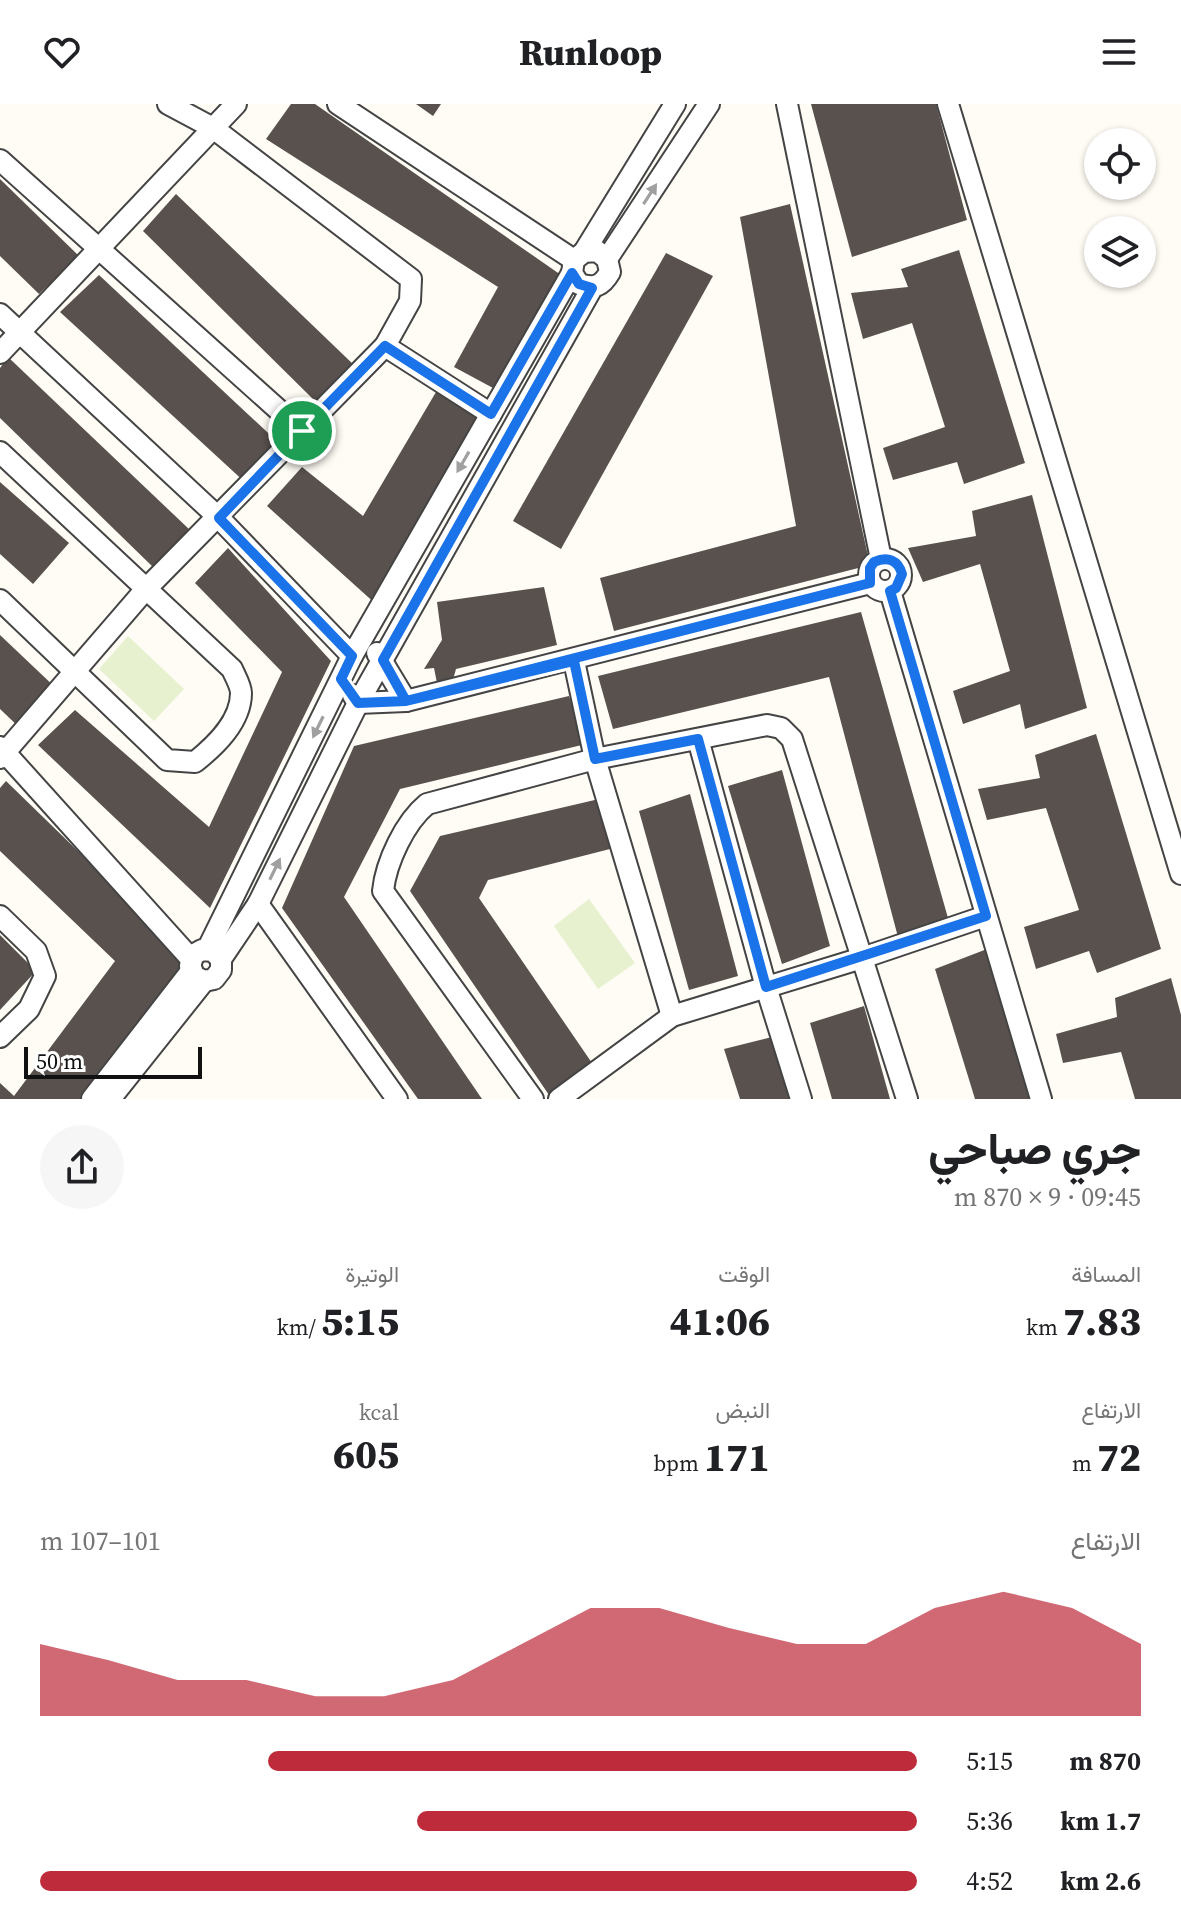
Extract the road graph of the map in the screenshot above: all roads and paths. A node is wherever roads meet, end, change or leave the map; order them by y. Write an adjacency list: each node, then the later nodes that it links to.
1 (168, 104): 8 (street)
2 (236, 104): 8 (street)
3 (338, 104): 12 (street)
4 (675, 104): 12 (street)
5 (709, 104): 11 (street, one-way to 5)
6 (787, 104): 22 (street)
7 (948, 104): 37 (street)
8 (213, 128): 10 (street); 16 (street)
9 (0, 160): 10 (street)
10 (98, 247): 15 (street); 19 (street)
11 (607, 259): 12 (street); 13 (street)
12 (576, 262): 13 (street); 18 (street)
13 (592, 288): 28 (street)
14 (0, 314): 15 (street)
15 (19, 333): 17 (street); 21 (street)
16 (385, 346): 18 (street); 19 (street)
17 (0, 353)
18 (491, 414): 26 (street, one-way to 26)
19 (302, 431): 21 (street)
20 (0, 452): 24 (street)
21 (219, 518): 24 (street); 27 (street)
22 (881, 559): 23 (street); 23 (street)
23 (880, 587): 29 (street); 40 (street)
24 (145, 590): 30 (street); 30 (street)
25 (0, 600): 30 (street)
26 (363, 635): 27 (street); 28 (street)
27 (352, 656): 31 (street)
28 (383, 660): 32 (street); 33 (street)
29 (574, 661): 32 (street); 36 (street)
30 (76, 674): 35 (street)
31 (341, 679): 33 (street); 42 (street, one-way to 42)
32 (406, 701): 33 (street)
33 (358, 703): 38 (street, one-way to 33)
34 (698, 739): 36 (street); 41 (street); 43 (street)
35 (2, 753): 42 (street)
36 (595, 759): 44 (street); 49 (street)
37 (1181, 874)
38 (258, 904): 42 (street); 48 (street)
39 (0, 916): 45 (street)
40 (986, 916): 41 (street); 53 (street)
41 (862, 958): 43 (street); 52 (street)
42 (203, 964): 46 (street); 47 (street)
43 (766, 987): 44 (street); 51 (street)
44 (672, 1016): 50 (street)
45 (0, 1037)
46 (92, 1099)
47 (110, 1099)
48 (397, 1099)
49 (533, 1099)
50 (559, 1099)
51 (801, 1099)
52 (907, 1099)
53 (1041, 1099)

